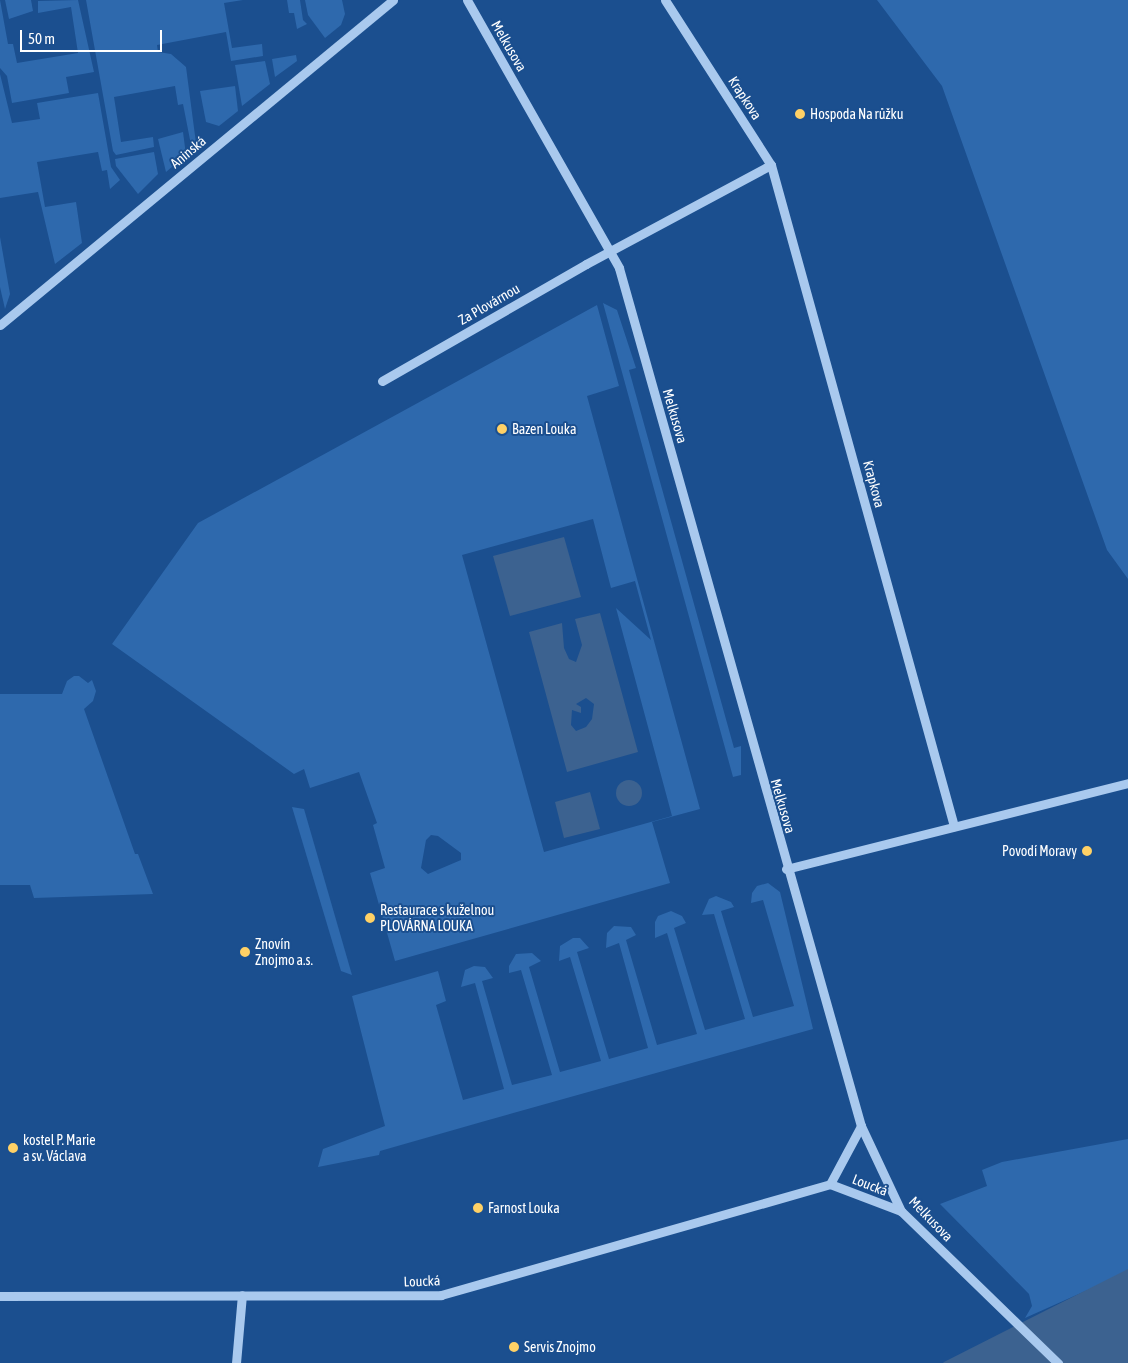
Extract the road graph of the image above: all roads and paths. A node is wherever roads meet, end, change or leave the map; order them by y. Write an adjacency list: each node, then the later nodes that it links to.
1 (394, 0): 6 (street, Aninská)
2 (467, 0): 5 (street, Melkusova)
3 (665, 0): 4 (street, Krapkova)
4 (771, 165): 5 (street, Za Plovárnou); 9 (street, Krapkova)
5 (610, 250): 7 (street, Za Plovárnou); 10 (street, Melkusova)
6 (0, 325)
7 (382, 381)
8 (1128, 783): 9 (street)
9 (954, 826): 10 (street)
10 (786, 869): 11 (street, Melkusova)
11 (860, 1126): 12 (street, Loucká); 13 (street, Melkusova)
12 (830, 1184): 13 (street, Loucká); 14 (street, Loucká)
13 (901, 1211): 17 (street, Melkusova)
14 (242, 1295): 15 (street, Loucká); 16 (street)
15 (0, 1296)
16 (237, 1359)
17 (1058, 1363)

